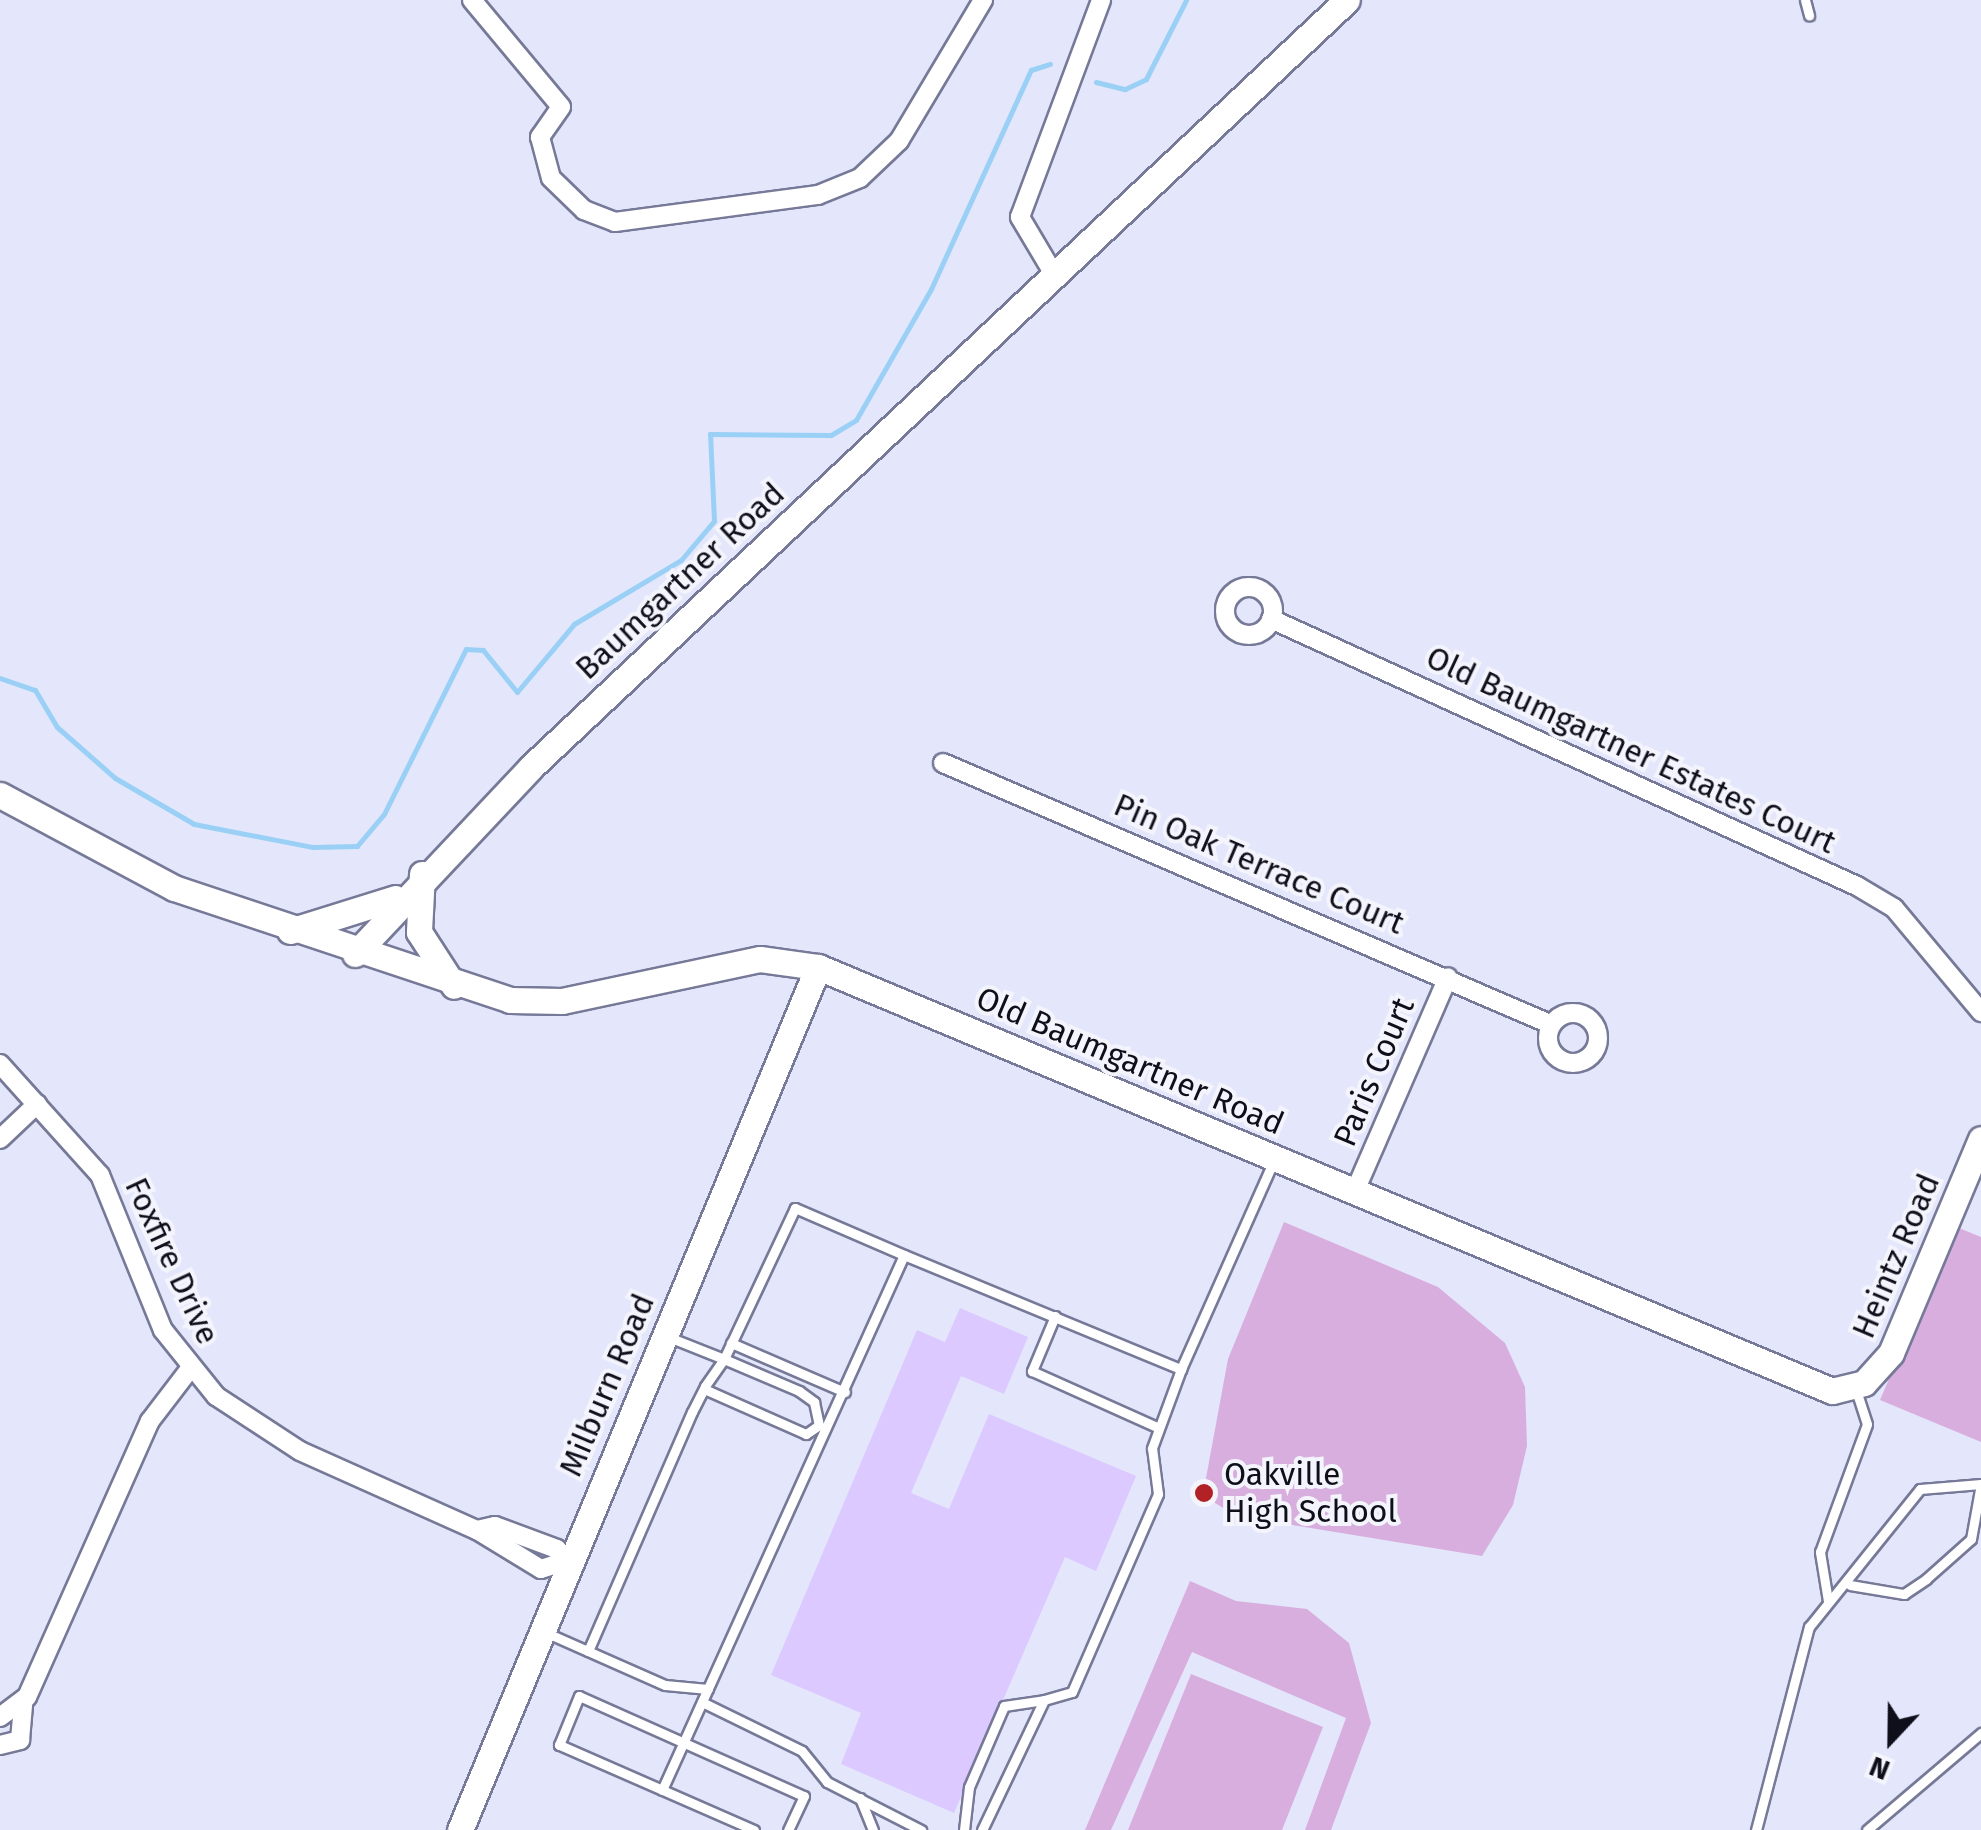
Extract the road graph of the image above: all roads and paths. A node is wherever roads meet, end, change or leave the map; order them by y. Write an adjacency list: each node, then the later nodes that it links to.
1 (472, 0): 2 (street)
2 (983, 0)
3 (1102, 0): 7 (street)
4 (1347, 0): 7 (street, Baumgartner Road)
5 (1805, 0): 6 (lane)
6 (1808, 15)
7 (1052, 271): 11 (street, Baumgartner Road)
8 (1271, 619): 18 (street, Old Baumgartner Estates Court)
9 (943, 763): 16 (street, Pin Oak Terrace Court)
10 (0, 795): 13 (street)
11 (422, 874): 12 (street, Baumgartner Road); 17 (street)
12 (400, 896): 13 (street); 14 (street, Baumgartner Road)
13 (290, 931): 14 (street)
14 (355, 954): 17 (street, Old Baumgartner Road)
15 (818, 967): 17 (street, Old Baumgartner Road); 24 (street, Old Baumgartner Road); 28 (street, Milburn Road)
16 (1448, 977): 19 (street, Pin Oak Terrace Court); 25 (street, Paris Court)
17 (454, 986)
18 (1981, 1012)
19 (1550, 1024)
20 (0, 1064): 21 (street, Foxfire Drive)
21 (36, 1104): 22 (street); 32 (street, Foxfire Drive)
22 (0, 1139)
23 (1981, 1139): 33 (street, Heintz Road)
24 (1275, 1158): 25 (street, Old Baumgartner Road); 31 (lane)
25 (1355, 1192): 33 (street, Old Baumgartner Road)
26 (904, 1255): 27 (lane); 29 (lane); 35 (lane)
27 (1055, 1316): 31 (lane); 36 (lane)
28 (663, 1334): 30 (lane); 38 (street, Milburn Road)
29 (732, 1343): 30 (lane); 35 (lane)
30 (724, 1359): 34 (lane); 34 (lane)
31 (1181, 1368): 36 (lane)
32 (190, 1370): 38 (street, Foxfire Drive); 46 (street)
33 (1855, 1387): 40 (lane)
34 (704, 1389): 42 (lane)
35 (845, 1392): 43 (lane)
36 (1160, 1428): 44 (lane)
37 (1981, 1484): 39 (lane); 39 (lane)
38 (563, 1564): 41 (street, Milburn Road)
39 (1850, 1585): 40 (lane)
40 (1828, 1601): 60 (lane)
41 (540, 1630): 42 (lane); 53 (street, Milburn Road)
42 (588, 1651): 43 (lane)
43 (708, 1690): 45 (lane)
44 (1044, 1700): 58 (lane); 59 (lane)
45 (702, 1702): 49 (lane); 52 (lane)
46 (23, 1703): 47 (street); 50 (street)
47 (0, 1717)
48 (1981, 1732): 61 (lane)
49 (682, 1742): 51 (lane); 51 (lane); 55 (lane)
50 (0, 1745)
51 (662, 1790): 54 (lane)
52 (860, 1798): 56 (lane); 57 (lane)
53 (460, 1830)
54 (754, 1830)
55 (788, 1830)
56 (872, 1830)
57 (921, 1830)
58 (964, 1830)
59 (982, 1830)
60 (1756, 1830)
61 (1868, 1830)

